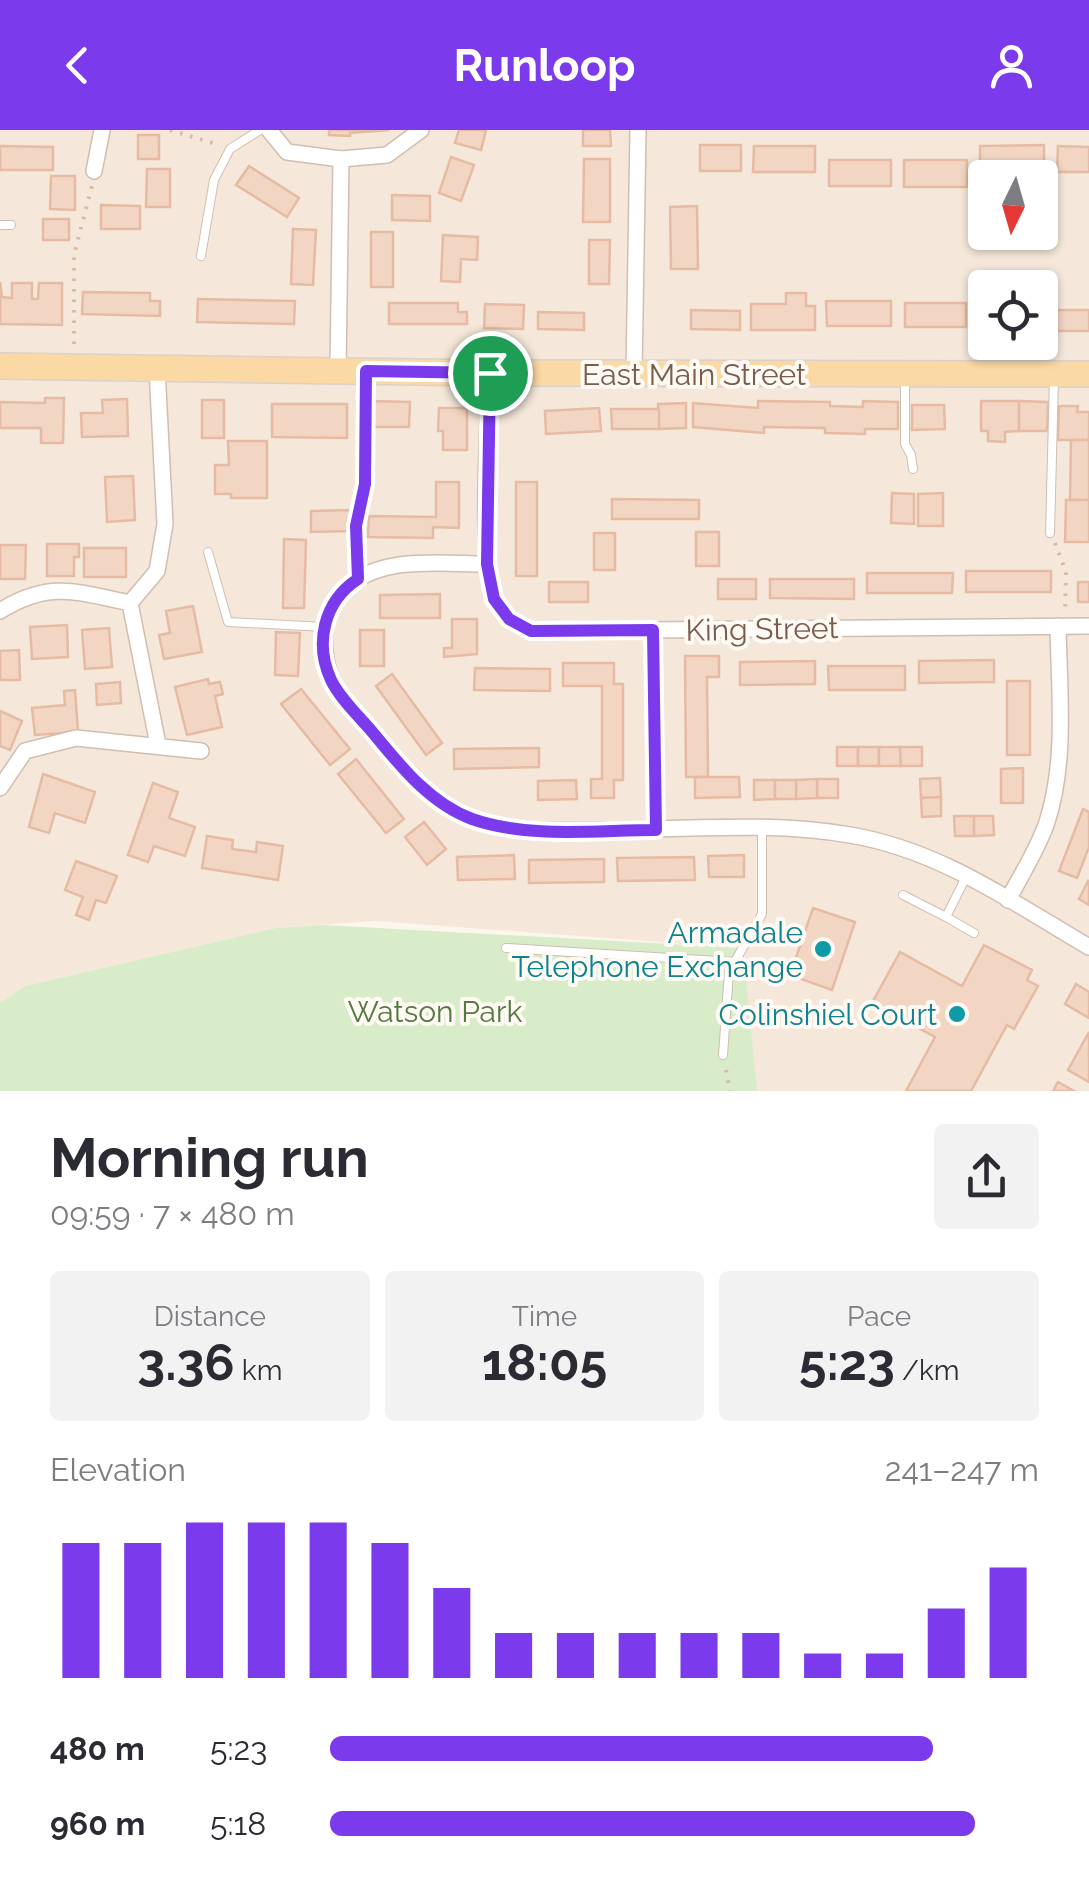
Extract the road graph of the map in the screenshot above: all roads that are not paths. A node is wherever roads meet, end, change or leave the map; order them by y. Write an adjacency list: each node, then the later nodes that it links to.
1 (83, 130): 6 (street)
2 (260, 130): 11 (lane)
3 (269, 130): 7 (street)
4 (421, 130): 7 (street)
5 (638, 130): 16 (street)
6 (102, 132): 8 (street)
7 (341, 159): 14 (street)
8 (94, 171)
9 (0, 225): 10 (lane)
10 (12, 225)
11 (202, 256)
12 (0, 366): 13 (main road, East Main Street)
13 (157, 369): 14 (main road, East Main Street); 24 (street)
14 (338, 370): 15 (main road, East Main Street)
15 (490, 373): 16 (main road, East Main Street); 23 (street, King Street)
16 (634, 373): 17 (main road, East Main Street)
17 (905, 374): 18 (main road, East Main Street); 20 (lane)
18 (1054, 374): 19 (main road, East Main Street); 21 (lane)
19 (1089, 374)
20 (913, 469)
21 (1050, 533)
22 (208, 552): 27 (lane)
23 (487, 564): 27 (street); 29 (street, King Street)
24 (130, 603): 25 (street); 30 (street)
25 (0, 611)
26 (1089, 626): 28 (street, King Street)
27 (325, 627): 34 (street)
28 (1062, 627): 29 (street, King Street); 37 (street)
29 (653, 630): 34 (street)
30 (158, 745): 31 (street); 32 (street)
31 (201, 750)
32 (0, 788)
33 (762, 829): 34 (street); 35 (street); 42 (lane)
34 (656, 830)
35 (967, 874): 37 (street); 38 (lane)
36 (903, 895): 38 (lane)
37 (1008, 900): 40 (street)
38 (946, 917): 39 (lane)
39 (974, 933)
40 (1089, 947)
41 (506, 948): 42 (lane)
42 (736, 962): 43 (lane)
43 (723, 1055)

